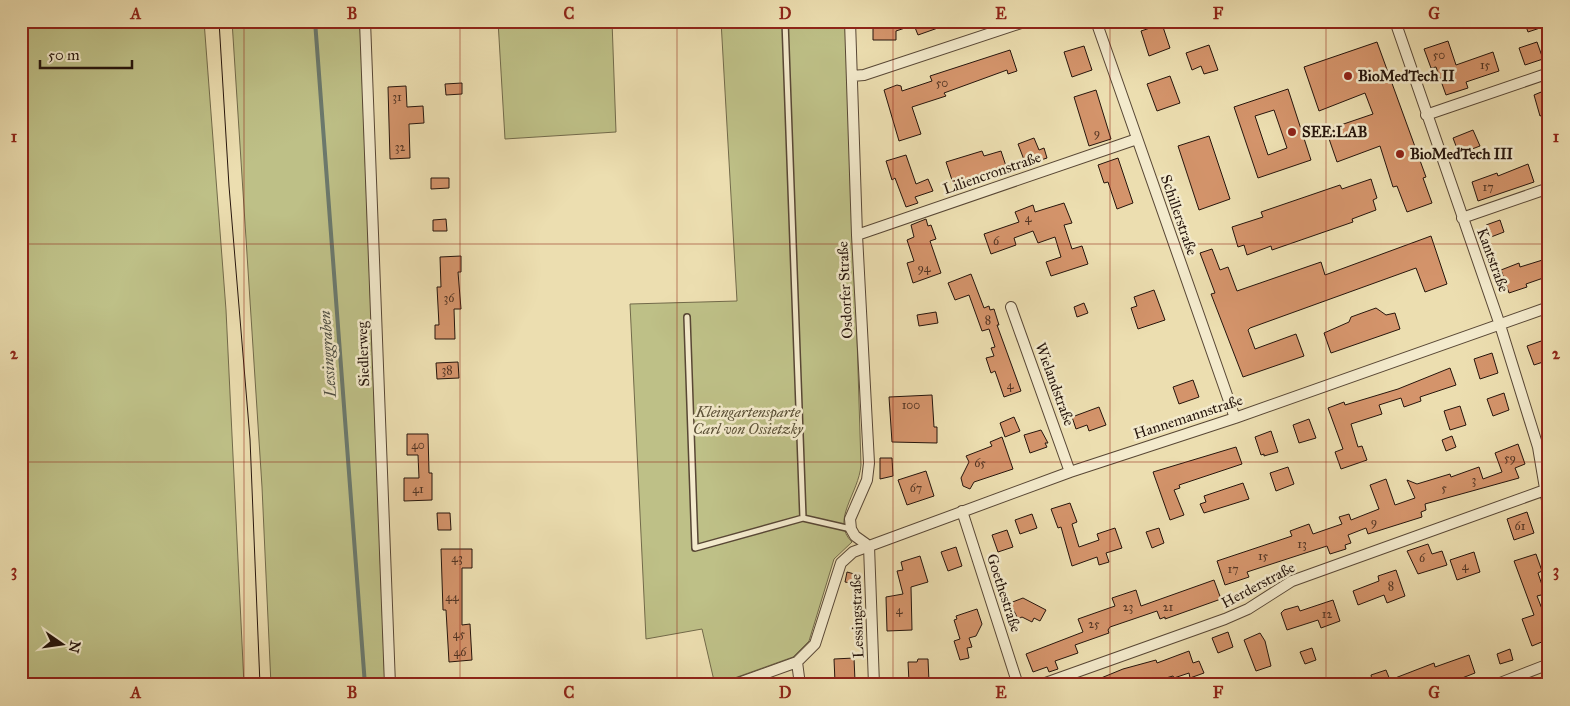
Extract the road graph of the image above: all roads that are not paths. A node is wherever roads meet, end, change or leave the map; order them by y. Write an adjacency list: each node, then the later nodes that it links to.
1 (365, 21): 30 (street, Siedlerweg)
2 (785, 21): 25 (lane)
3 (850, 21): 8 (street, Osdorfer Straße)
4 (1027, 21): 8 (street)
5 (1096, 21): 10 (street, Schillerstraße)
6 (1395, 21): 9 (street, Kantstraße)
7 (1549, 72): 9 (street)
8 (852, 76): 13 (street, Osdorfer Straße)
9 (1426, 115): 12 (street, Kantstraße)
10 (1137, 139): 13 (street, Liliencronstraße); 18 (street, Schillerstraße)
11 (1549, 188): 12 (street)
12 (1462, 218): 17 (street, Kantstraße)
13 (857, 236): 26 (street, Osdorfer Straße)
14 (1011, 307): 21 (street, Wielandstraße)
15 (1549, 308): 17 (street, Hannemannstraße)
16 (687, 317): 25 (lane)
17 (1500, 325): 18 (street, Hannemannstraße); 20 (street, Kantstraße)
18 (1235, 418): 21 (street, Hannemannstraße)
19 (1549, 443): 20 (street)
20 (1538, 447): 22 (street, Kantstraße)
21 (1070, 472): 23 (street, Hannemannstraße)
22 (1546, 490): 24 (street, Kantstraße); 35 (street, Herderstraße)
23 (962, 511): 27 (street, Hannemannstraße); 34 (street, Goethestraße)
24 (1549, 512)
25 (803, 518): 26 (lane)
26 (851, 529): 27 (street)
27 (869, 546): 28 (street, Hannemannstraße); 33 (street, Lessingstraße)
28 (797, 662): 31 (street); 32 (street)
29 (1549, 664): 36 (street)
30 (390, 685)
31 (733, 685)
32 (800, 685)
33 (874, 685)
34 (1018, 685)
35 (1040, 685)
36 (1495, 685)

